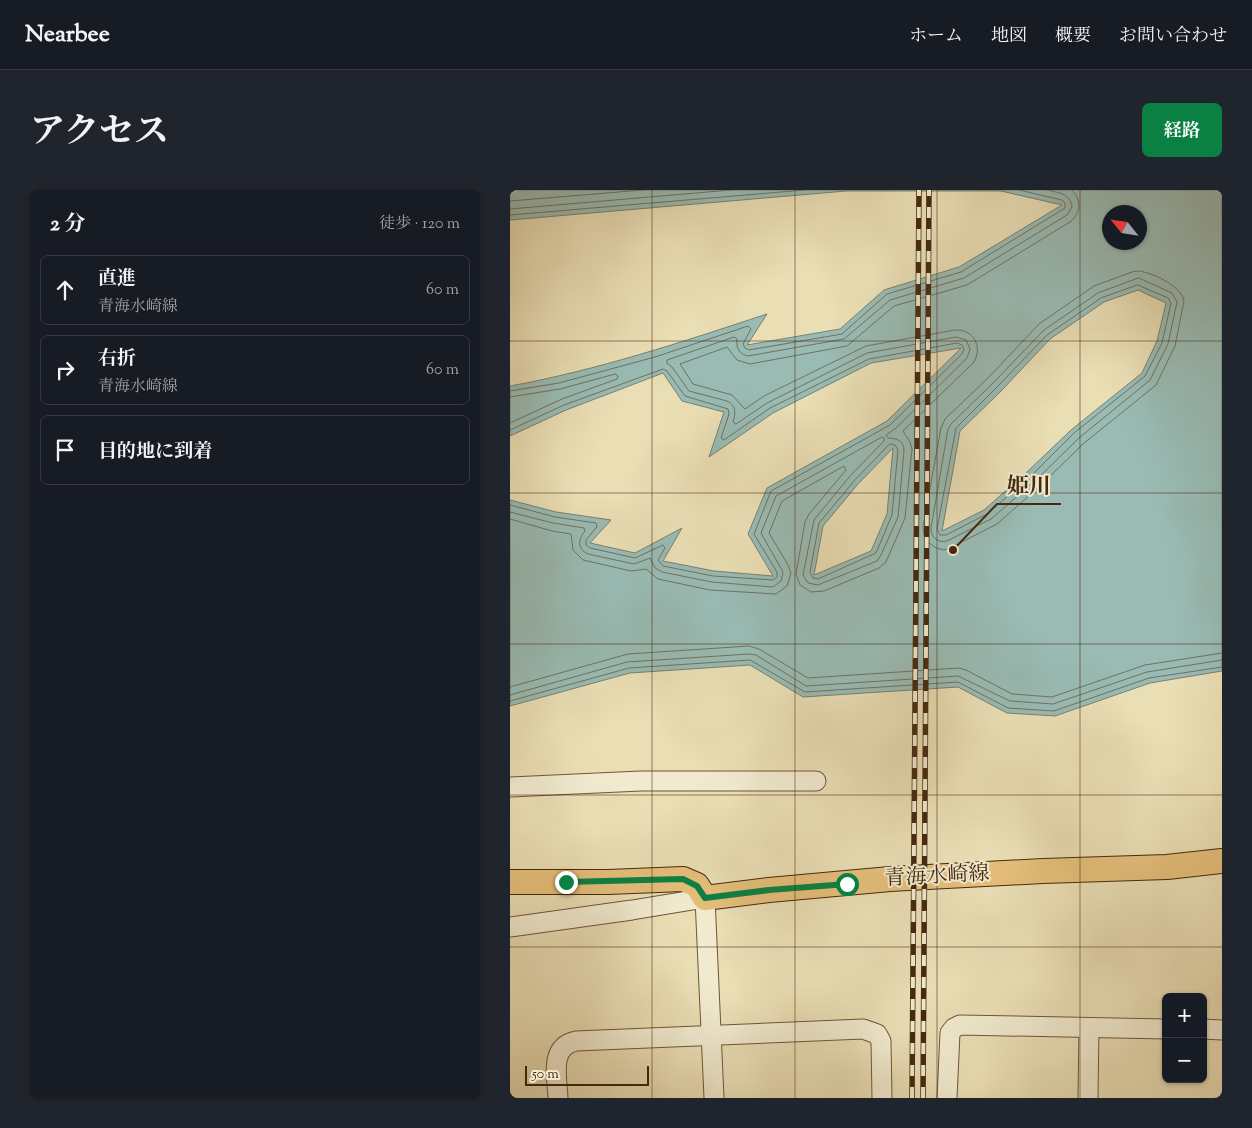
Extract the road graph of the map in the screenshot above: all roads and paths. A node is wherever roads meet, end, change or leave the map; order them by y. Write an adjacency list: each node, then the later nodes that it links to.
1 (816, 781): 2 (street)
2 (510, 787)
3 (1222, 861): 5 (main road, 青海水崎線)
4 (510, 882): 5 (main road)
5 (705, 898): 6 (street); 11 (street)
6 (510, 927)
7 (1089, 1028): 8 (street); 15 (street); 16 (street)
8 (1162, 1029)
9 (1207, 1029): 10 (street)
10 (1222, 1030)
11 (710, 1035): 12 (street); 13 (street); 14 (street)
12 (558, 1098)
13 (714, 1098)
14 (882, 1098)
15 (947, 1098)
16 (1088, 1098)

